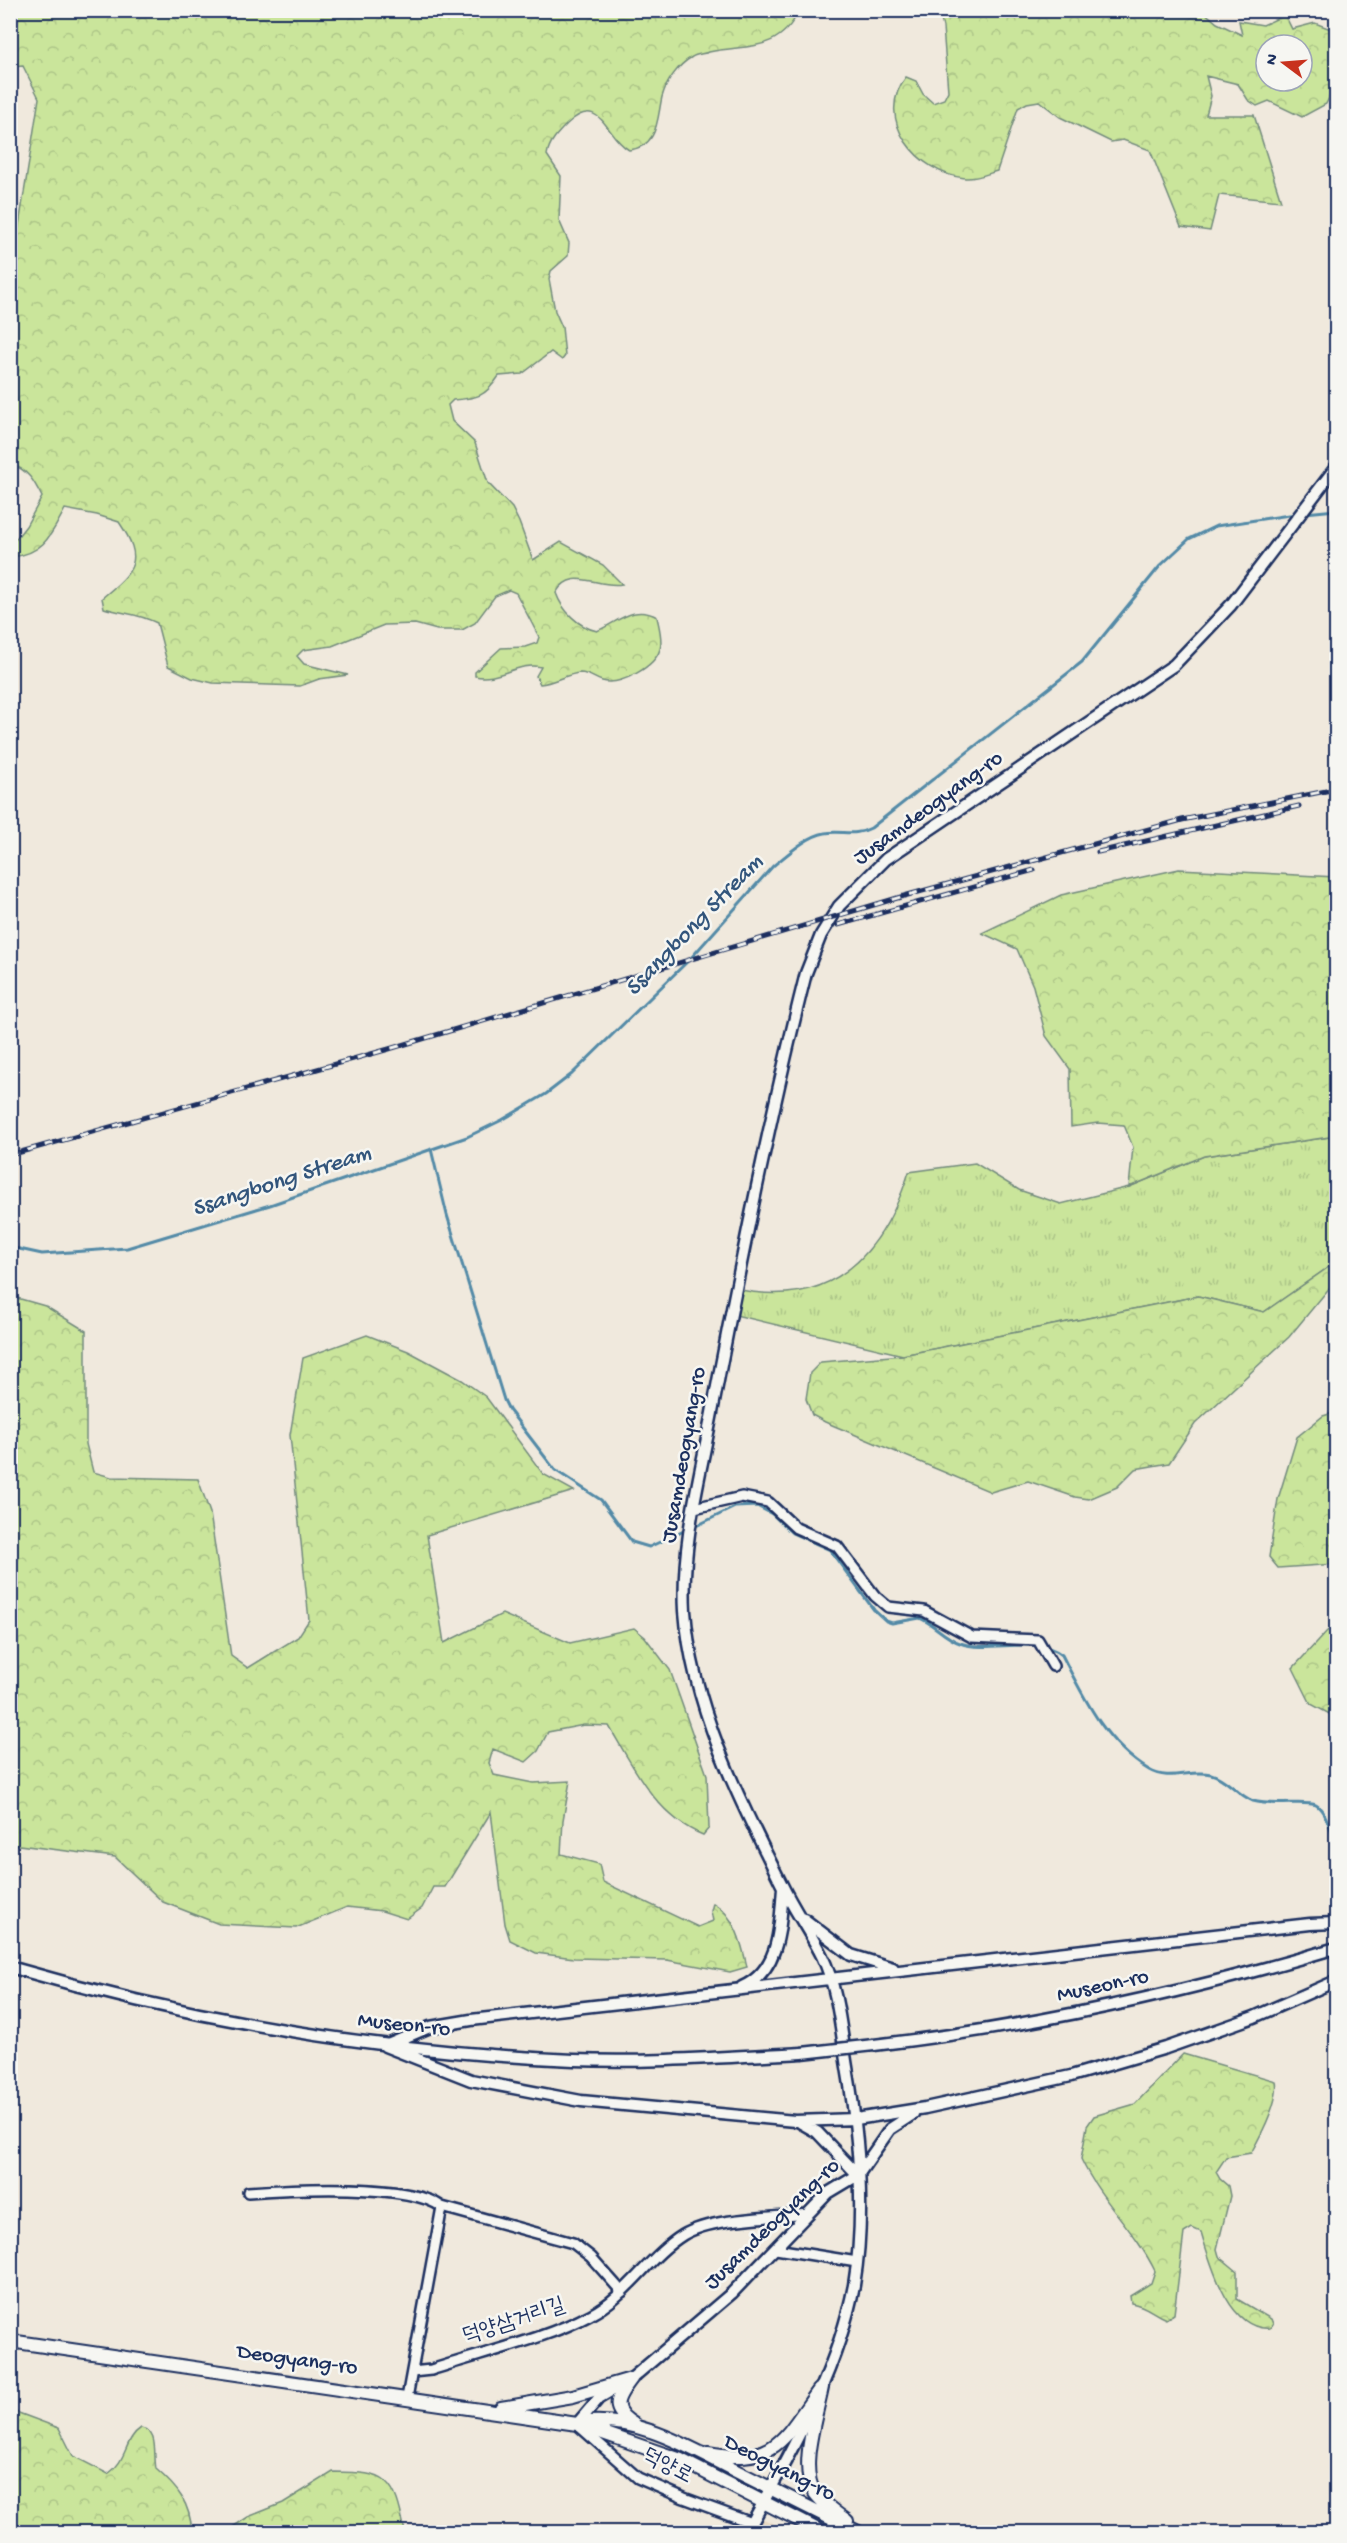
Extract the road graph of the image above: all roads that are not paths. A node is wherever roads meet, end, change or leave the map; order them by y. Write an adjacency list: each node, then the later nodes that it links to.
1 (1336, 467): 2 (street, Jusamdeogyang-ro)
2 (694, 1511): 3 (street); 4 (street, Jusamdeogyang-ro)
3 (1053, 1666)
4 (783, 1888): 5 (street, Jusamdeogyang-ro); 12 (street)
5 (799, 1915): 9 (street); 10 (street, Jusamdeogyang-ro)
6 (1336, 1923): 9 (street)
7 (1336, 1948): 13 (street, Museon-ro, bridge)
8 (10, 1967): 13 (street, Museon-ro)
9 (904, 1971): 10 (street)
10 (830, 1978): 12 (street); 15 (street, Jusamdeogyang-ro)
11 (1336, 1981): 14 (street)
12 (736, 1990): 13 (street)
13 (385, 2046): 16 (street)
14 (926, 2108): 15 (street); 17 (street)
15 (856, 2119): 16 (street); 17 (street, Jusamdeogyang-ro)
16 (795, 2121): 17 (street)
17 (858, 2175): 20 (street, Jusamdeogyang-ro); 22 (street)
18 (248, 2192): 19 (street)
19 (442, 2207): 23 (street); 25 (street)
20 (808, 2214): 21 (street, Jusamdeogyang-ro); 23 (street, 덕양삼거리길)
21 (776, 2249): 22 (street); 26 (street, Jusamdeogyang-ro)
22 (857, 2262): 27 (street)
23 (622, 2292): 25 (street, 덕양삼거리길)
24 (10, 2341): 28 (main road, Deogyang-ro)
25 (412, 2372): 28 (street)
26 (631, 2379): 29 (main road); 30 (street, Jusamdeogyang-ro); 31 (main road)
27 (822, 2386): 32 (main road); 33 (street); 37 (main road)
28 (407, 2398): 29 (main road, Deogyang-ro)
29 (486, 2410): 30 (main road, Deogyang-ro)
30 (577, 2424): 31 (main road, Deogyang-ro); 34 (main road, Deogyang-ro); 35 (street, 덕양로)
31 (639, 2427): 32 (main road, Deogyang-ro)
32 (695, 2451): 33 (main road, Deogyang-ro)
33 (771, 2489): 34 (street); 37 (main road, Deogyang-ro)
34 (764, 2502): 35 (street); 36 (main road, Deogyang-ro)
35 (752, 2523)
36 (822, 2532)
37 (860, 2532)

